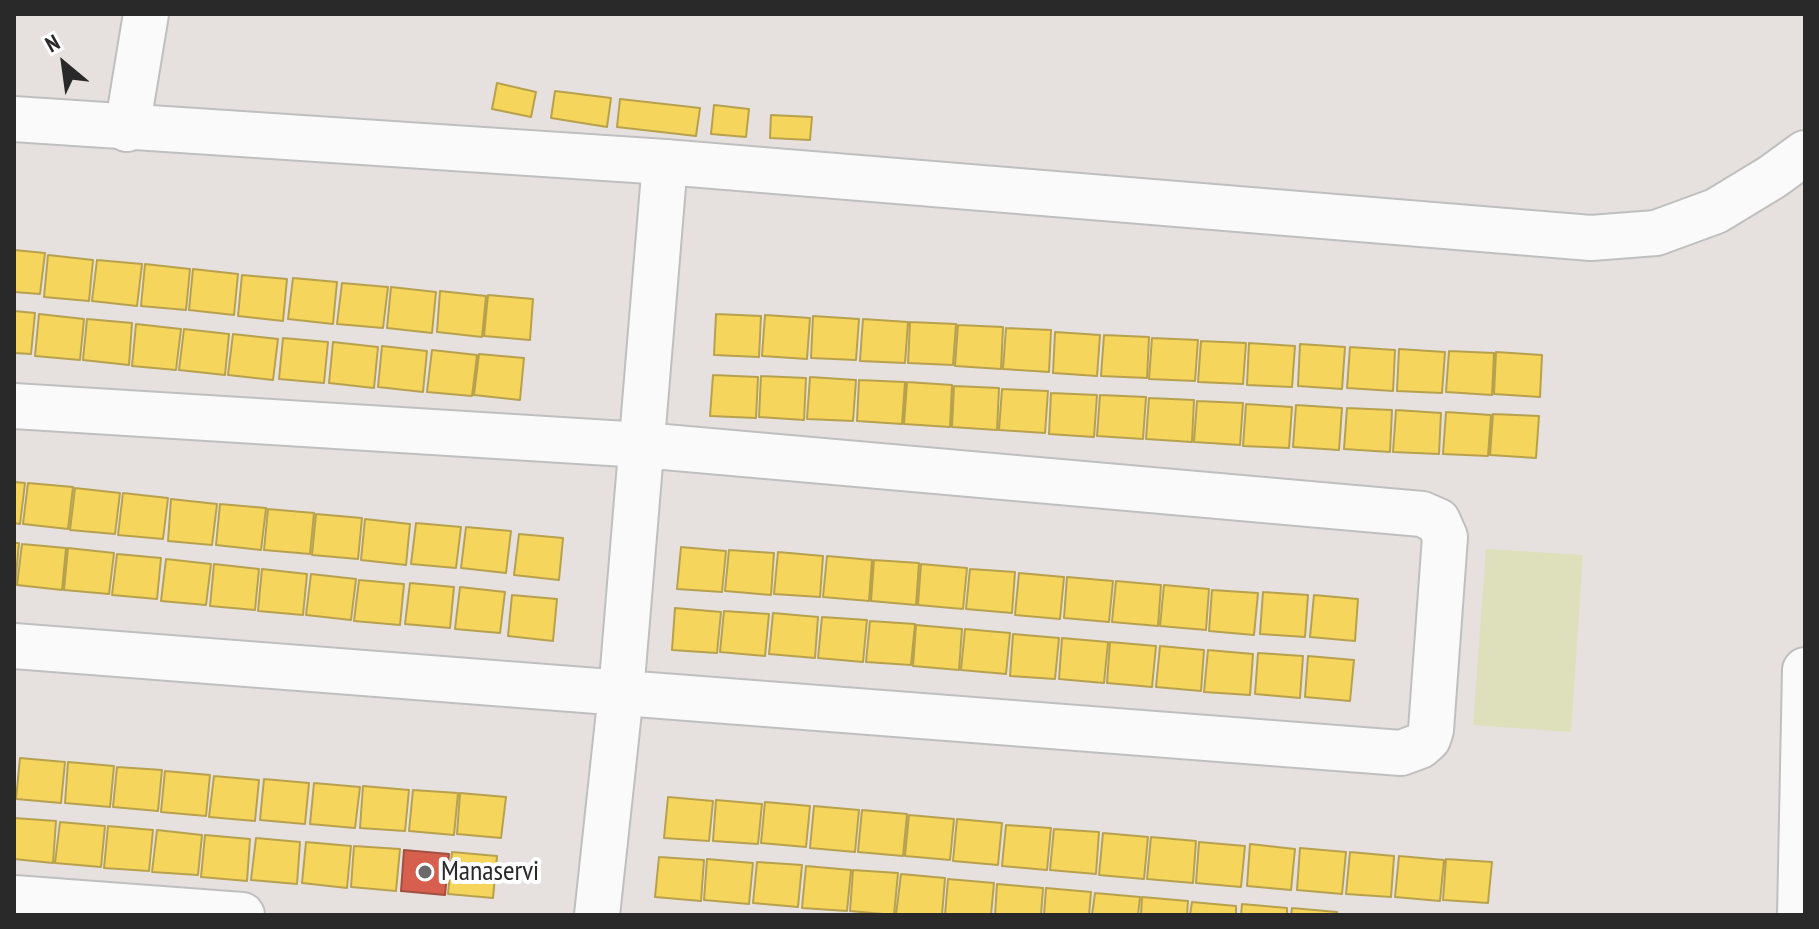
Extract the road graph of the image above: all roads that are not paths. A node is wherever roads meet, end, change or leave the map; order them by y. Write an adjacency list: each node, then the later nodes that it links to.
1 (146, 14): 3 (street)
2 (14, 119): 3 (street)
3 (127, 129): 5 (street)
4 (1805, 153): 5 (street)
5 (665, 162): 7 (street)
6 (14, 406): 7 (street)
7 (642, 445): 10 (street); 10 (street)
8 (14, 646): 10 (street)
9 (1805, 670): 14 (street)
10 (621, 693): 13 (street)
11 (14, 898): 12 (street)
12 (242, 915)
13 (597, 915)
14 (1800, 915)

